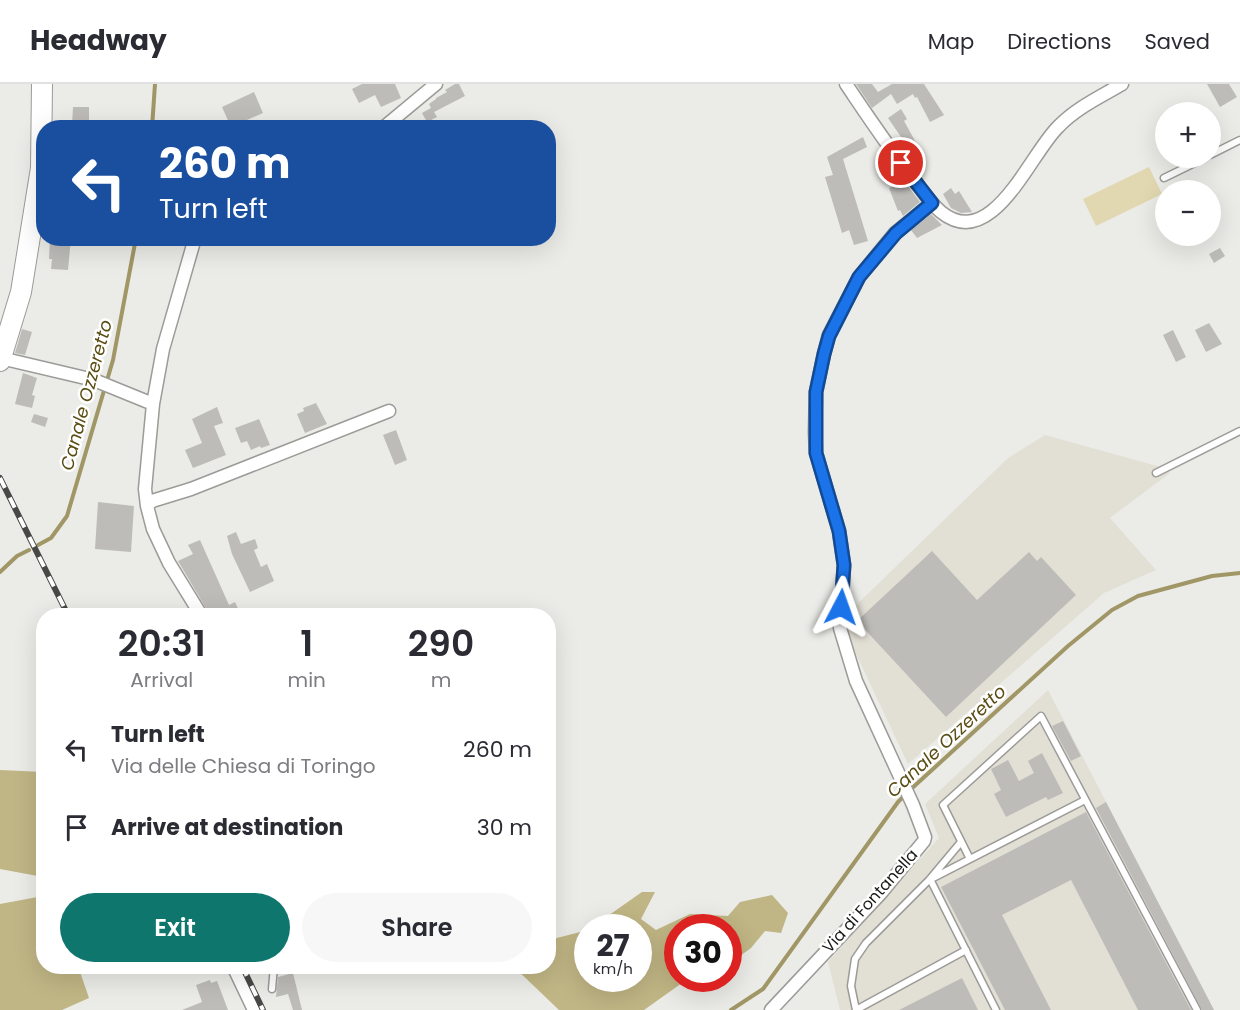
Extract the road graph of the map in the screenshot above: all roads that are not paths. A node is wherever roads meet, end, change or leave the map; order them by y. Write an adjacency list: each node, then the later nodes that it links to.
1 (42, 84): 5 (main road)
2 (436, 84): 6 (street)
3 (846, 84): 12 (street)
4 (1122, 84): 12 (street)
5 (42, 120)
6 (393, 120)
7 (1240, 140): 8 (lane)
8 (1221, 150)
9 (1184, 168): 10 (lane)
10 (1164, 178)
11 (36, 199): 14 (main road)
12 (932, 203): 30 (street, Via di Fontanella)
13 (193, 246): 15 (street)
14 (1, 359): 15 (street)
15 (153, 404): 19 (street)
16 (389, 411): 19 (street)
17 (1240, 431): 18 (lane)
18 (1156, 473)
19 (147, 506): 20 (street)
20 (197, 608)
21 (1084, 800): 22 (lane); 23 (lane); 33 (lane)
22 (961, 842): 23 (lane); 24 (lane)
23 (970, 859): 24 (lane)
24 (930, 879): 25 (lane); 31 (lane)
25 (966, 950): 31 (lane); 32 (lane)
26 (237, 974): 29 (street)
27 (273, 974): 28 (lane)
28 (272, 989)
29 (254, 1010)
30 (771, 1010)
31 (856, 1010)
32 (996, 1010)
33 (1197, 1010)

